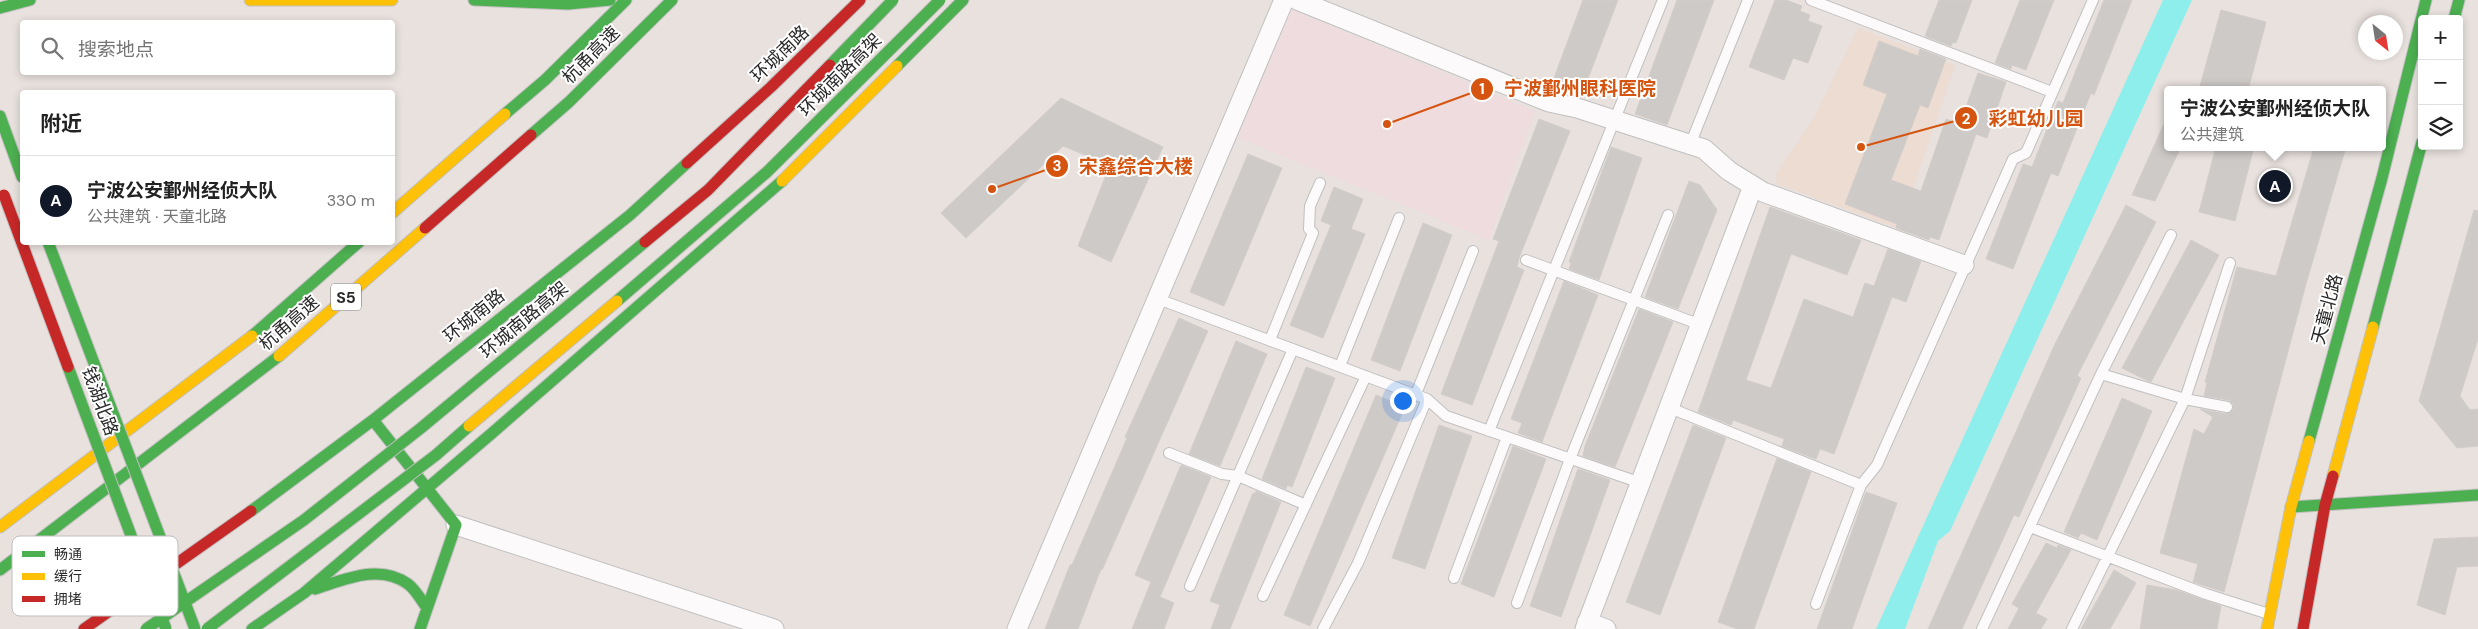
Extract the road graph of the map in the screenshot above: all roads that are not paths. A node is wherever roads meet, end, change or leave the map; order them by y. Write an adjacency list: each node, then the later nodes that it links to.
1 (30, 0): 21 (main road)
2 (250, 0): 20 (main road)
3 (392, 0): 20 (main road)
4 (474, 0): 5 (main road)
5 (610, 0)
6 (626, 0): 32 (main road, 杭甬高速)
7 (672, 0): 74 (main road, 杭甬高速 / S5)
8 (860, 0): 58 (main road, 环城南路)
9 (893, 0): 88 (main road, 环城南路高架, bridge)
10 (940, 0): 99 (main road, 环城南路高架, bridge)
11 (962, 0): 66 (main road)
12 (1284, 0): 45 (street)
13 (1297, 0): 25 (street)
14 (1663, 0): 25 (lane)
15 (1748, 0): 26 (lane)
16 (1811, 0): 23 (lane)
17 (2093, 0): 23 (lane)
18 (2426, 0): 70 (main road, 天童北路)
19 (2460, 0): 22 (main road)
20 (347, 1)
21 (0, 8)
22 (2455, 15)
23 (2052, 92): 43 (lane)
24 (0, 116): 28 (main road)
25 (1614, 120): 26 (street); 44 (lane)
26 (1690, 145): 30 (street)
27 (2420, 150): 69 (main road)
28 (20, 171)
29 (1320, 183): 48 (lane)
30 (1753, 186): 43 (street); 47 (street)
31 (2, 190): 36 (main road, 钱湖北路, bridge)
32 (395, 211)
33 (1668, 215): 46 (lane)
34 (1399, 218): 50 (lane)
35 (2171, 235): 51 (lane)
36 (20, 238)
37 (23, 245): 75 (main road, 钱湖北路, bridge)
38 (49, 245): 76 (main road, 钱湖北路, bridge)
39 (356, 245): 72 (main road, 杭甬高速 / S5)
40 (1473, 251): 53 (lane)
41 (1526, 260): 44 (lane)
42 (2230, 263): 55 (lane)
43 (1964, 265): 65 (lane)
44 (1554, 270): 46 (lane); 59 (lane)
45 (1158, 299): 48 (lane); 103 (street)
46 (1633, 299): 47 (lane); 62 (lane)
47 (1701, 325): 56 (street)
48 (1270, 340): 49 (lane)
49 (1293, 349): 50 (lane); 63 (lane)
50 (1340, 366): 52 (lane)
51 (2101, 374): 55 (lane); 73 (lane)
52 (1366, 376): 53 (lane); 68 (lane)
53 (1416, 394): 54 (lane)
54 (1427, 398): 59 (lane); 104 (lane)
55 (2185, 399): 57 (lane); 77 (lane)
56 (1670, 408): 64 (street); 65 (lane)
57 (2227, 408)
58 (373, 420): 66 (main road); 79 (main road, 环城南路)
59 (1489, 431): 60 (lane)
60 (1507, 437): 62 (lane); 81 (lane)
61 (1169, 453): 63 (lane)
62 (1570, 459): 64 (lane); 86 (lane)
63 (1238, 476): 68 (lane); 82 (lane)
64 (1641, 483): 94 (street)
65 (1861, 485): 87 (lane)
66 (426, 489): 71 (main road); 84 (main road)
67 (2478, 495): 69 (main road)
68 (1306, 505): 85 (lane)
69 (2325, 505): 70 (main road); 109 (main road)
70 (2292, 507): 90 (main road, 天童北路)
71 (456, 525): 89 (main road); 102 (street)
72 (0, 527)
73 (2030, 527): 77 (lane); 106 (lane)
74 (44, 536)
75 (131, 536)
76 (159, 536)
77 (2108, 557): 90 (lane); 107 (lane)
78 (12, 561): 80 (main road, 杭甬高速 / S5)
79 (178, 563)
80 (0, 570)
81 (1454, 578)
82 (1190, 586)
83 (178, 587): 98 (main road, 钱湖北路, bridge)
84 (304, 593): 89 (main road); 100 (main road)
85 (1263, 596)
86 (1517, 603)
87 (1816, 604)
88 (178, 607)
89 (427, 608): 101 (main road)
90 (2270, 614): 108 (main road, 天童北路)
91 (102, 616): 95 (main road, 环城南路)
92 (161, 616): 97 (main road, 钱湖北路, bridge)
93 (165, 616): 96 (main road, 环城南路高架, bridge)
94 (1586, 626): 105 (street)
95 (84, 629)
96 (146, 629)
97 (166, 629)
98 (194, 629)
99 (207, 629)
100 (252, 629)
101 (420, 629)
102 (774, 629)
103 (1017, 629)
104 (1323, 629)
105 (1606, 629)
106 (1982, 629)
107 (2072, 629)
108 (2267, 629)
109 (2303, 629)

